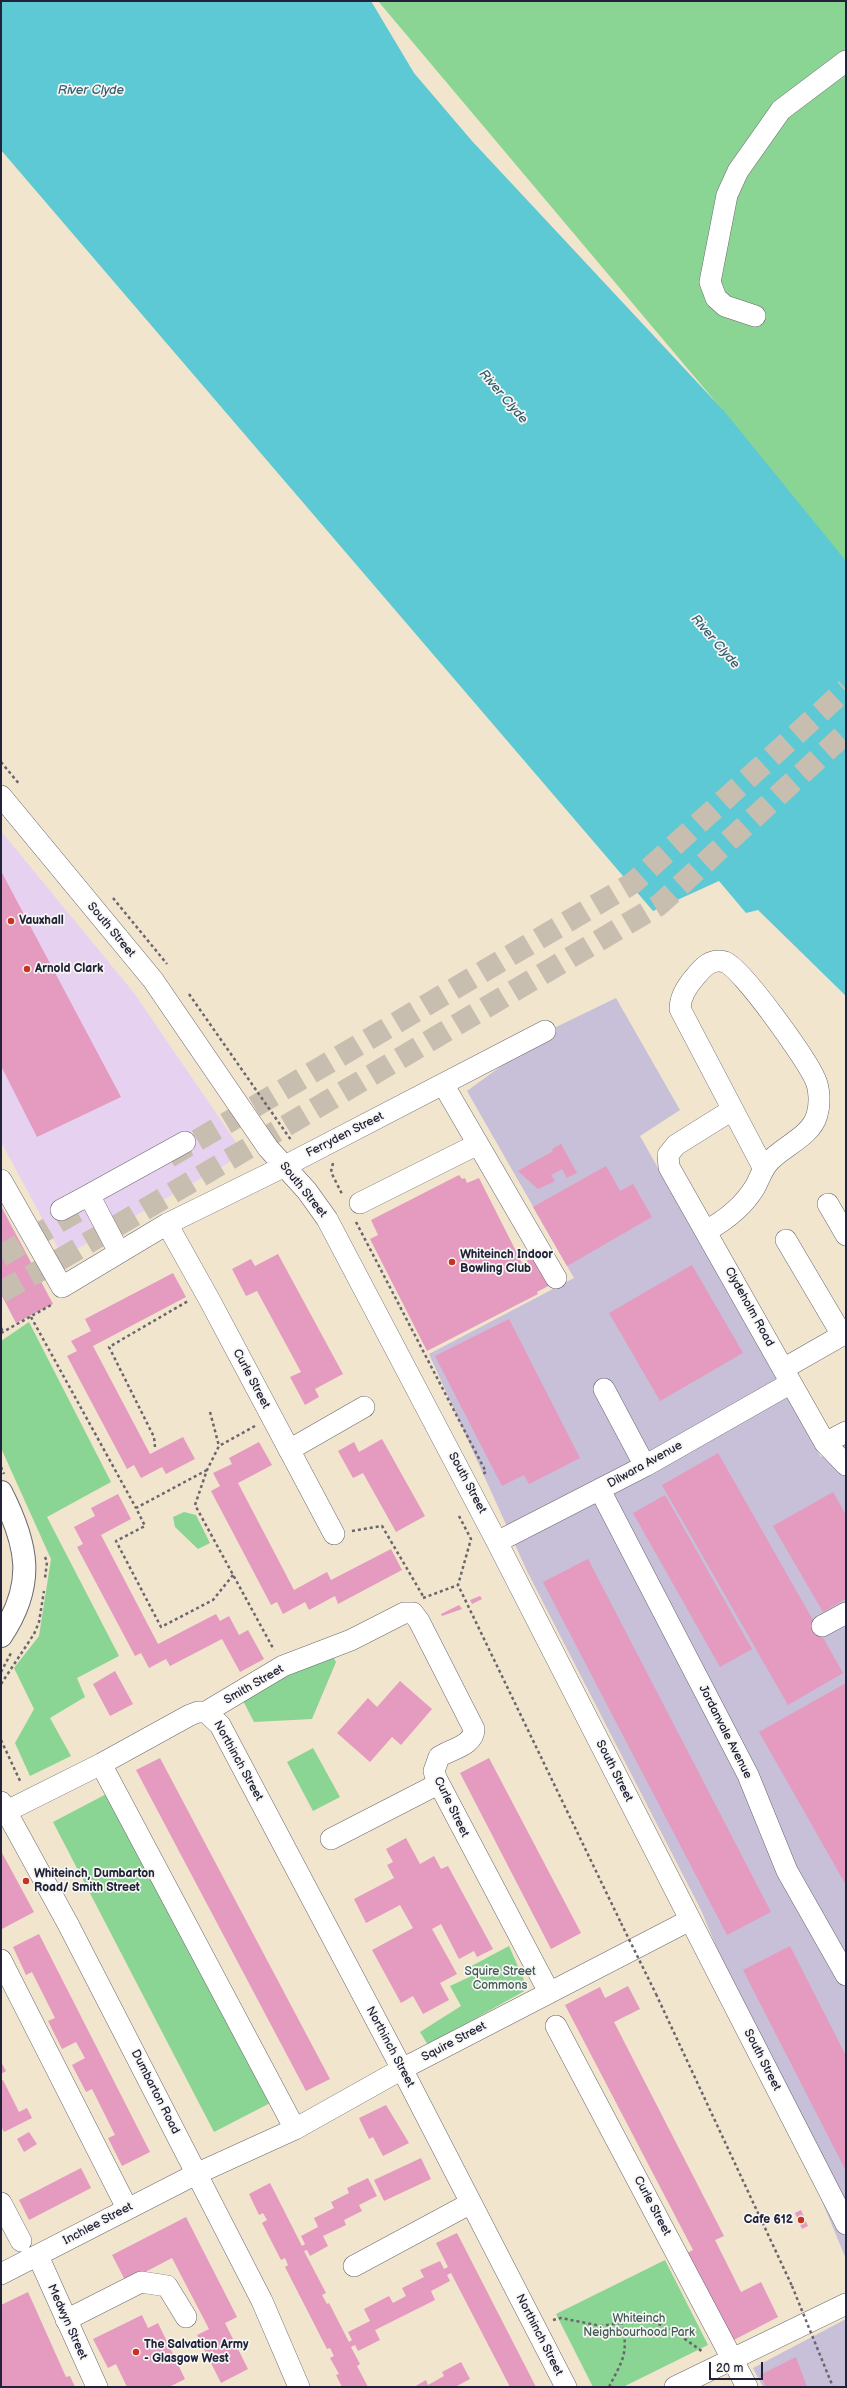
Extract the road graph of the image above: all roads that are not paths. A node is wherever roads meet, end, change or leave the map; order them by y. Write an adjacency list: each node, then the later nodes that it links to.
1 (846, 61): 2 (street)
2 (755, 316)
3 (1, 796): 9 (street, South Street)
4 (545, 1031): 5 (street, Ferryden Street)
5 (443, 1084): 8 (street); 9 (street, Ferryden Street)
6 (732, 1110): 10 (street); 10 (street); 17 (street, Clydeholm Road)
7 (185, 1142): 12 (street)
8 (478, 1144): 13 (street); 21 (street)
9 (285, 1166): 16 (street, Ferryden Street); 34 (street, South Street)
10 (764, 1169): 17 (street)
11 (1, 1180): 20 (street, Ferryden Street)
12 (89, 1195): 15 (street); 20 (street)
13 (360, 1204)
14 (828, 1204): 18 (street)
15 (61, 1210)
16 (167, 1224): 20 (street, Ferryden Street); 28 (street, Curle Street)
17 (706, 1231): 23 (street, Clydeholm Road)
18 (846, 1235)
19 (786, 1240): 22 (street)
20 (119, 1252)
21 (556, 1278)
22 (844, 1334): 23 (street, Dilwara Avenue)
23 (787, 1376): 27 (street, Clydeholm Road); 30 (street, Dilwara Avenue)
24 (604, 1388): 30 (street)
25 (364, 1407): 28 (street)
26 (846, 1432): 27 (street)
27 (825, 1443): 29 (street, Clydeholm Road)
28 (289, 1450): 33 (street, Curle Street)
29 (846, 1465)
30 (645, 1466): 31 (street, Dilwara Avenue)
31 (600, 1490): 34 (street, Dilwara Avenue); 46 (street, Jordanvale Avenue)
32 (1, 1492): 38 (main road)
33 (334, 1534)
34 (497, 1542): 44 (street, South Street)
35 (418, 1605): 39 (street, Smith Street); 41 (street, Curle Street)
36 (846, 1613): 37 (street)
37 (822, 1626)
38 (1, 1636)
39 (206, 1712): 40 (street, Smith Street); 49 (street, Northinch Street)
40 (101, 1764): 42 (street, Smith Street); 50 (street)
41 (438, 1784): 43 (street); 47 (street, Curle Street)
42 (3, 1809): 51 (street, Dumbarton Road)
43 (331, 1839)
44 (690, 1920): 47 (street, Squire Street); 55 (street, South Street)
45 (1, 1960): 54 (street)
46 (846, 1975)
47 (549, 1992): 49 (street, Squire Street)
48 (556, 2026): 63 (street, Curle Street)
49 (402, 2069): 50 (street, Squire Street); 53 (street, Northinch Street)
50 (295, 2129): 51 (street, Squire Street)
51 (196, 2174): 54 (street, Inchlee Street); 65 (street, Dumbarton Road)
52 (1, 2203): 56 (street)
53 (471, 2203): 58 (street); 66 (street, Northinch Street)
54 (127, 2208): 57 (street, Inchlee Street)
55 (846, 2224)
56 (21, 2241)
57 (38, 2256): 59 (street, Inchlee Street); 62 (street, Medwyn Street)
58 (354, 2266)
59 (1, 2274)
60 (846, 2304): 63 (street)
61 (186, 2317): 62 (street)
62 (66, 2320): 64 (street, Medwyn Street)
63 (724, 2363): 67 (street); 68 (street, Curle Street)
64 (96, 2387)
65 (299, 2387)
66 (566, 2387)
67 (675, 2387)
68 (747, 2387)

